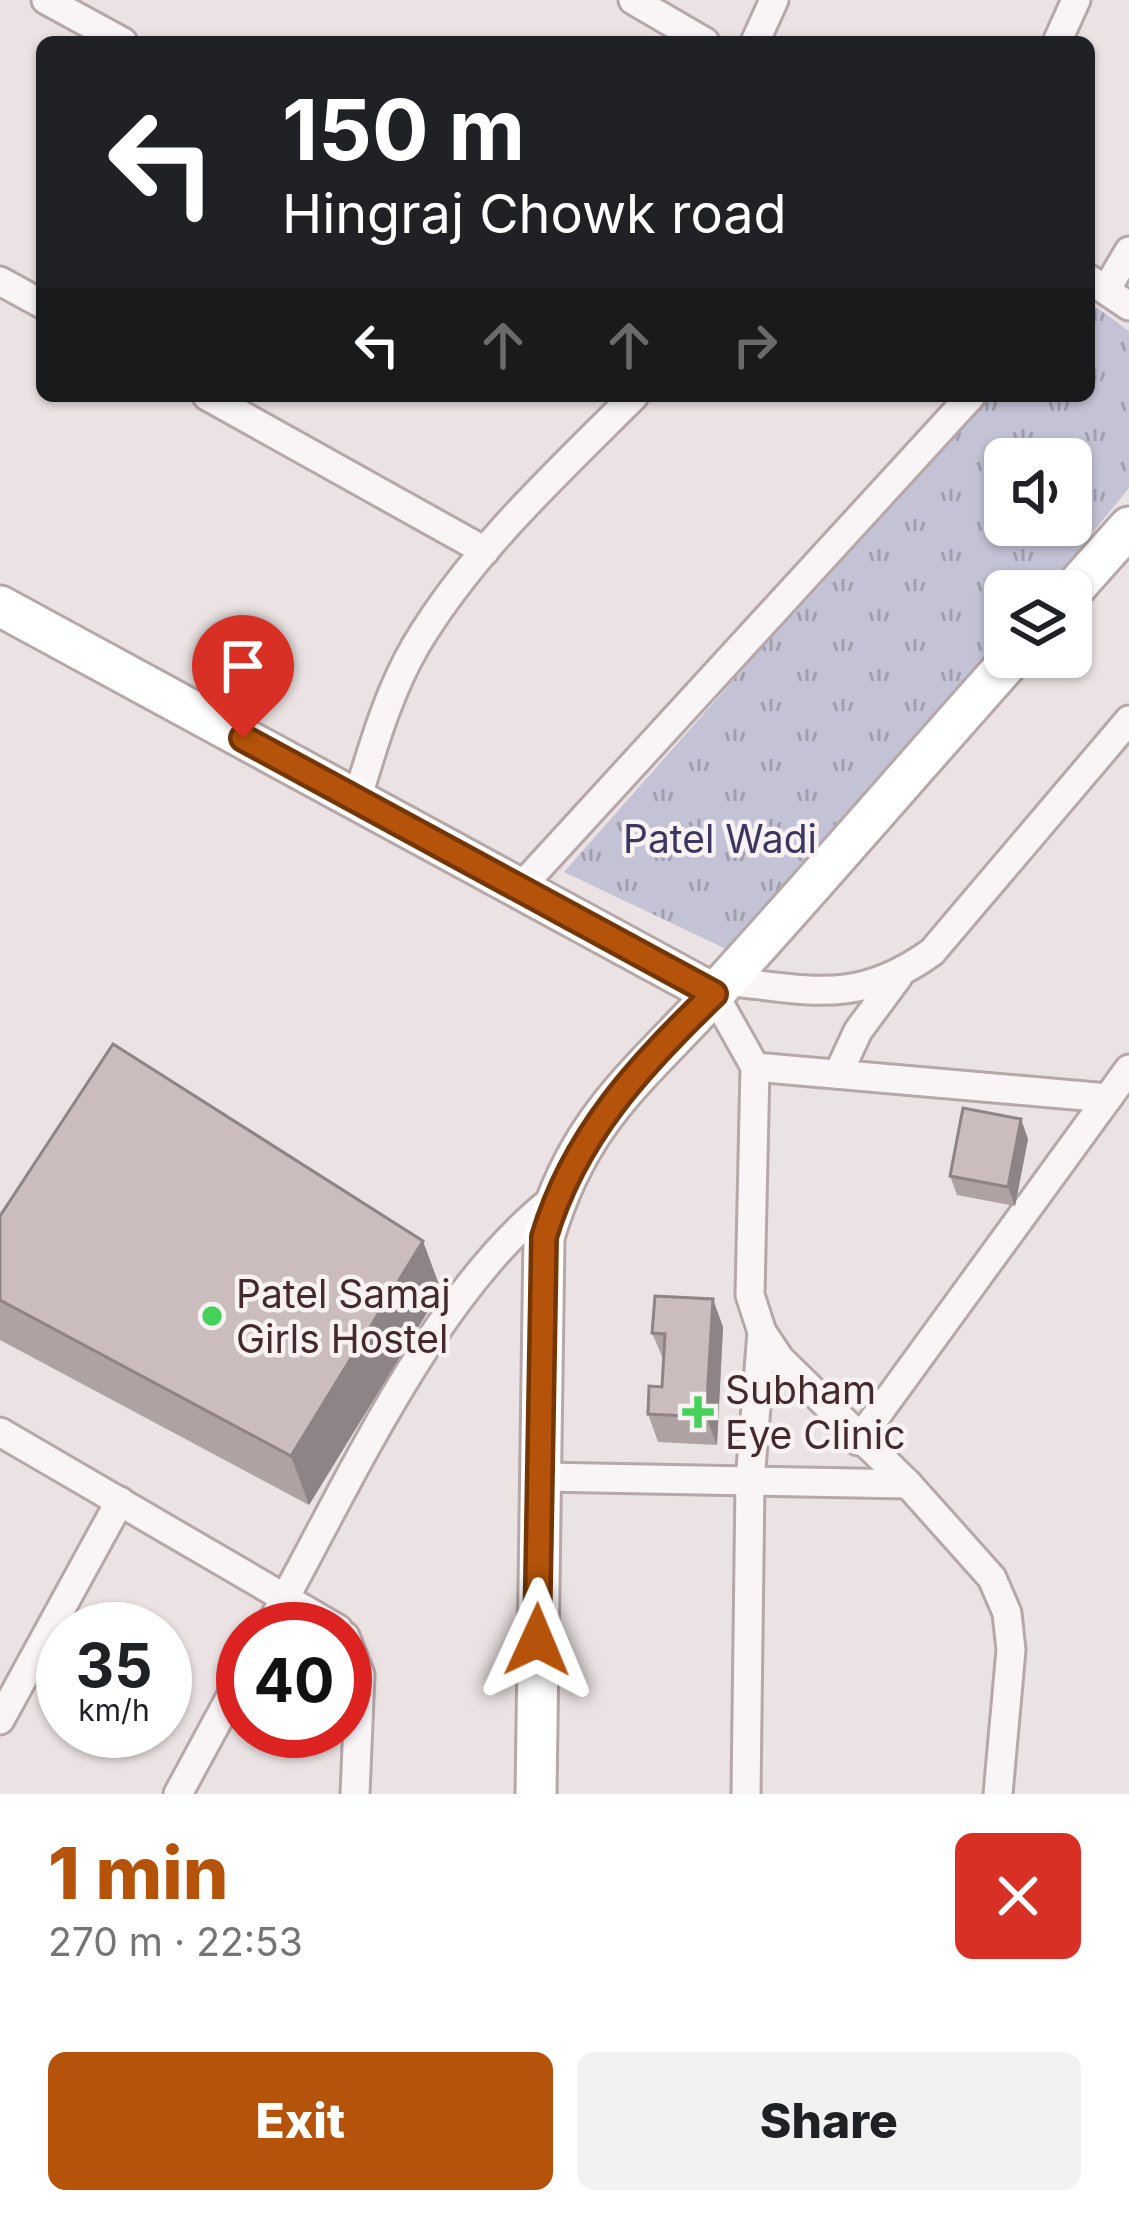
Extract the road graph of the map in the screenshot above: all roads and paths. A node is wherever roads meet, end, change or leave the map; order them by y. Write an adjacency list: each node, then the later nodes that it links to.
1 (46, 0): 5 (street)
2 (633, 0): 6 (street)
3 (774, 0): 7 (street)
4 (1076, 0): 8 (street)
5 (112, 36)
6 (695, 36)
7 (758, 36)
8 (1061, 36)
9 (1129, 250): 11 (street)
10 (0, 281): 12 (street)
11 (1108, 292)
12 (36, 301)
13 (218, 402): 17 (street)
14 (628, 402): 17 (street)
15 (965, 402): 23 (street)
16 (1129, 526): 18 (street)
17 (485, 551): 22 (street)
18 (1090, 570)
19 (0, 606): 22 (street)
20 (994, 678): 25 (street)
21 (1129, 720): 24 (street)
22 (357, 800): 23 (street)
23 (519, 889): 25 (street)
24 (898, 977): 25 (street); 28 (street)
25 (720, 988): 26 (street); 30 (street)
26 (755, 1067): 28 (street); 31 (street)
27 (1129, 1070): 29 (street)
28 (838, 1074): 29 (street)
29 (1108, 1098): 33 (street)
30 (556, 1197): 34 (street); 38 (street)
31 (762, 1332): 33 (street); 35 (street)
32 (0, 1432): 37 (street)
33 (858, 1441): 36 (street)
34 (543, 1477): 35 (street); 46 (street)
35 (750, 1481): 36 (street); 47 (street)
36 (908, 1484): 48 (street)
37 (120, 1501): 38 (street); 41 (street)
38 (286, 1596): 39 (street); 40 (street)
39 (283, 1602)
40 (295, 1602)
41 (0, 1720)
42 (216, 1724): 44 (street)
43 (357, 1758): 45 (street)
44 (178, 1794)
45 (355, 1794)
46 (536, 1794)
47 (746, 1794)
48 (998, 1794)

